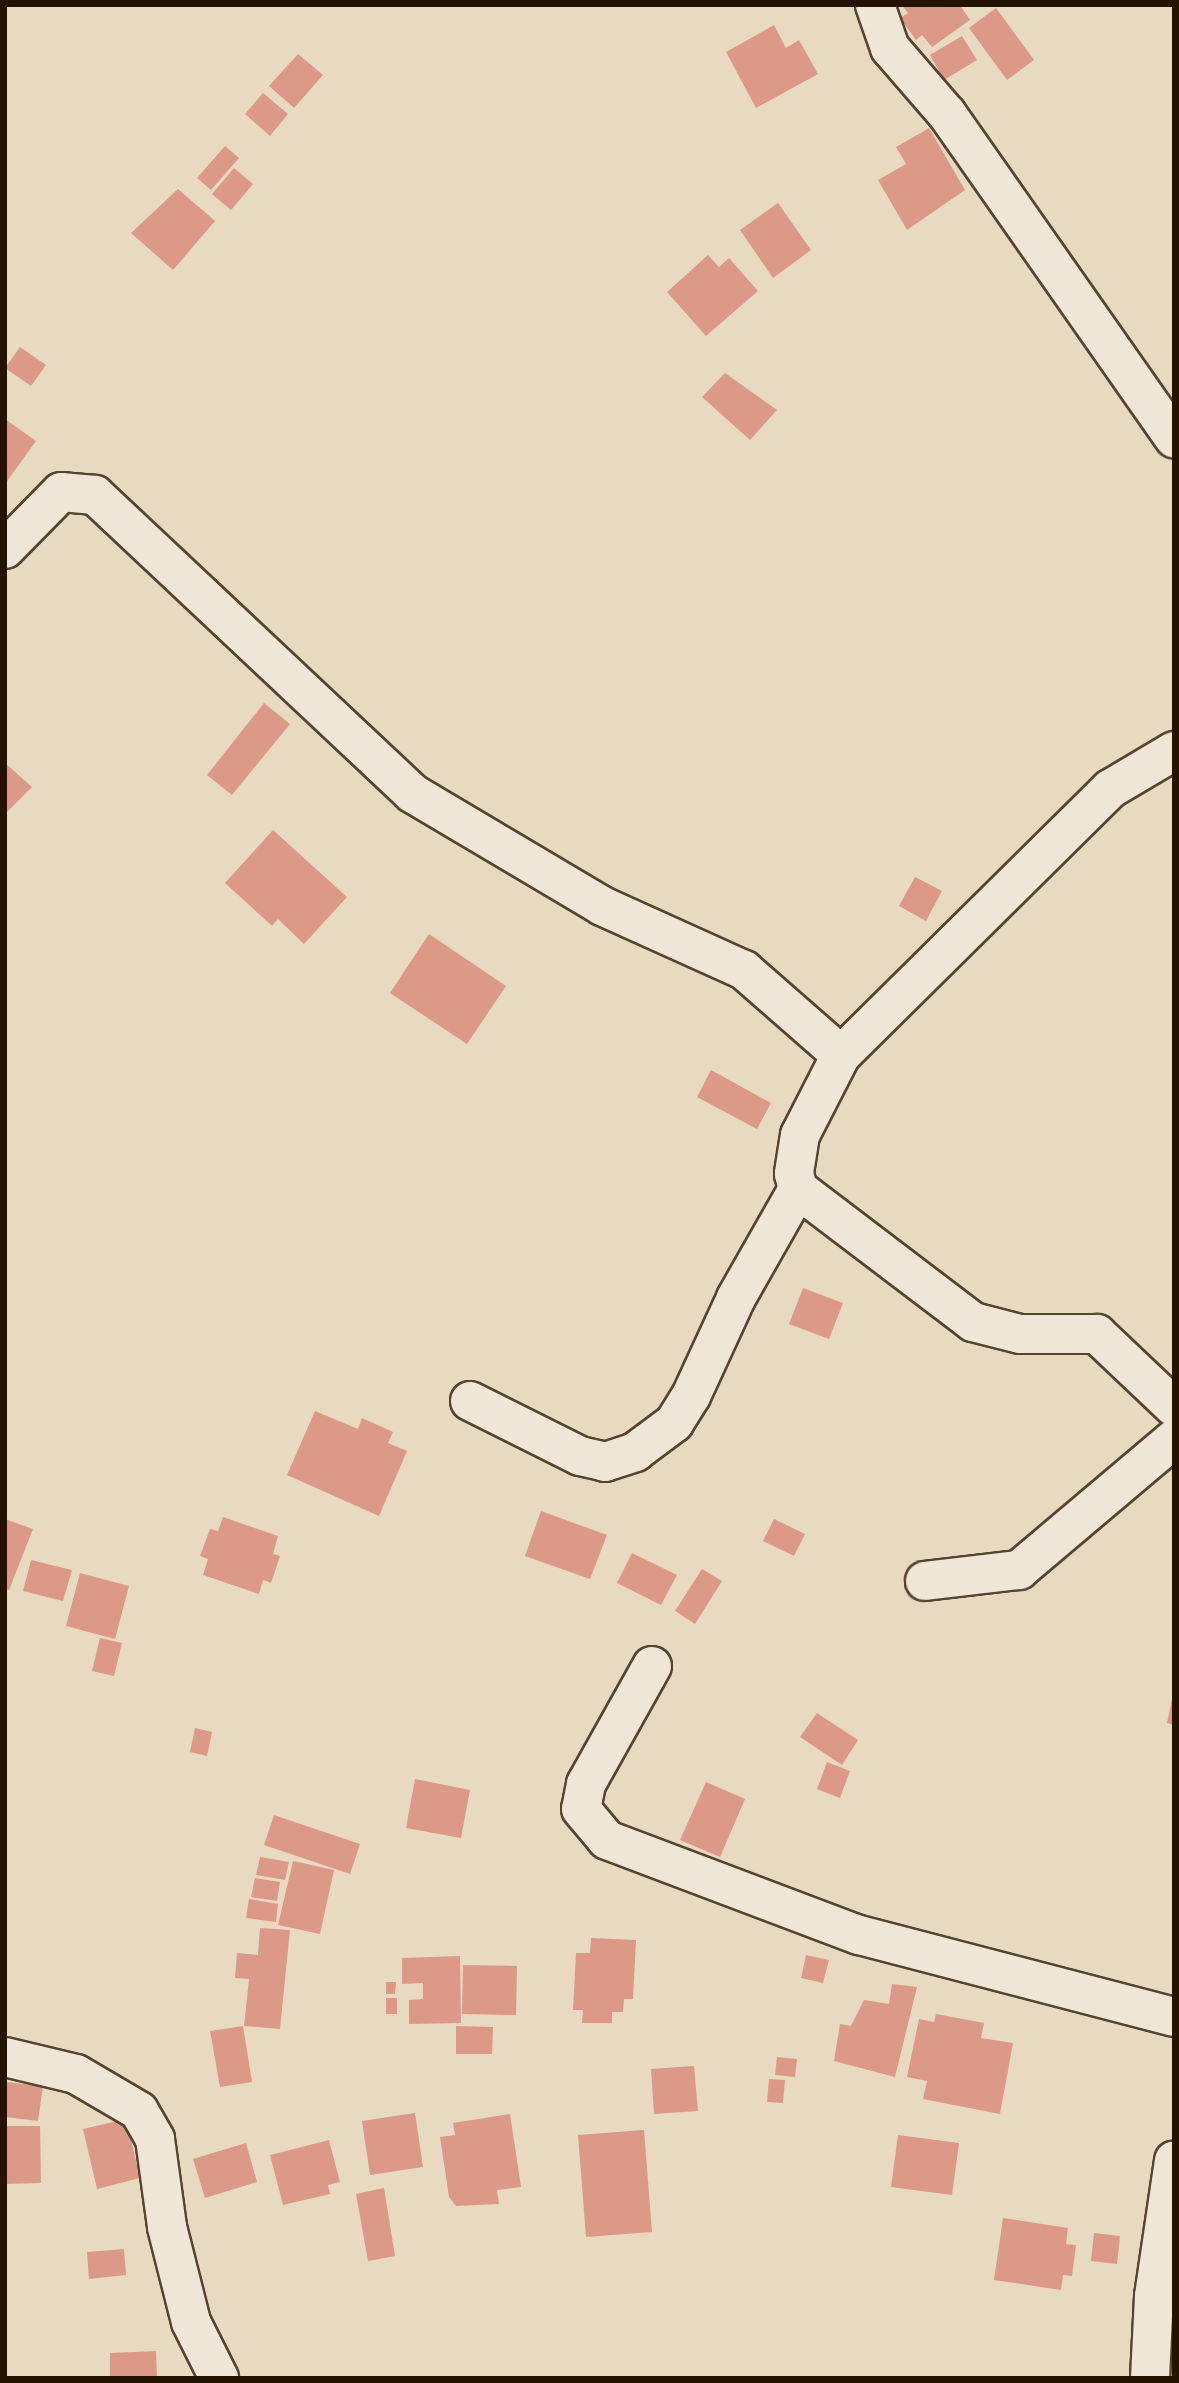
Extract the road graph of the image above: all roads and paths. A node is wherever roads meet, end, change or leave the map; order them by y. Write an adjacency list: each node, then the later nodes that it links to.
1 (875, 5): 2 (street)
2 (1174, 438)
3 (5, 549): 5 (street)
4 (1174, 751): 5 (street)
5 (841, 1055): 6 (street)
6 (798, 1189): 7 (street); 8 (street)
7 (470, 1401)
8 (1174, 1407)
9 (1174, 1439): 10 (street)
10 (925, 1581)
11 (652, 1666): 12 (street)
12 (1174, 2017)
13 (5, 2057): 15 (street)
14 (1174, 2160): 16 (street)
15 (219, 2378)
16 (1150, 2378)

